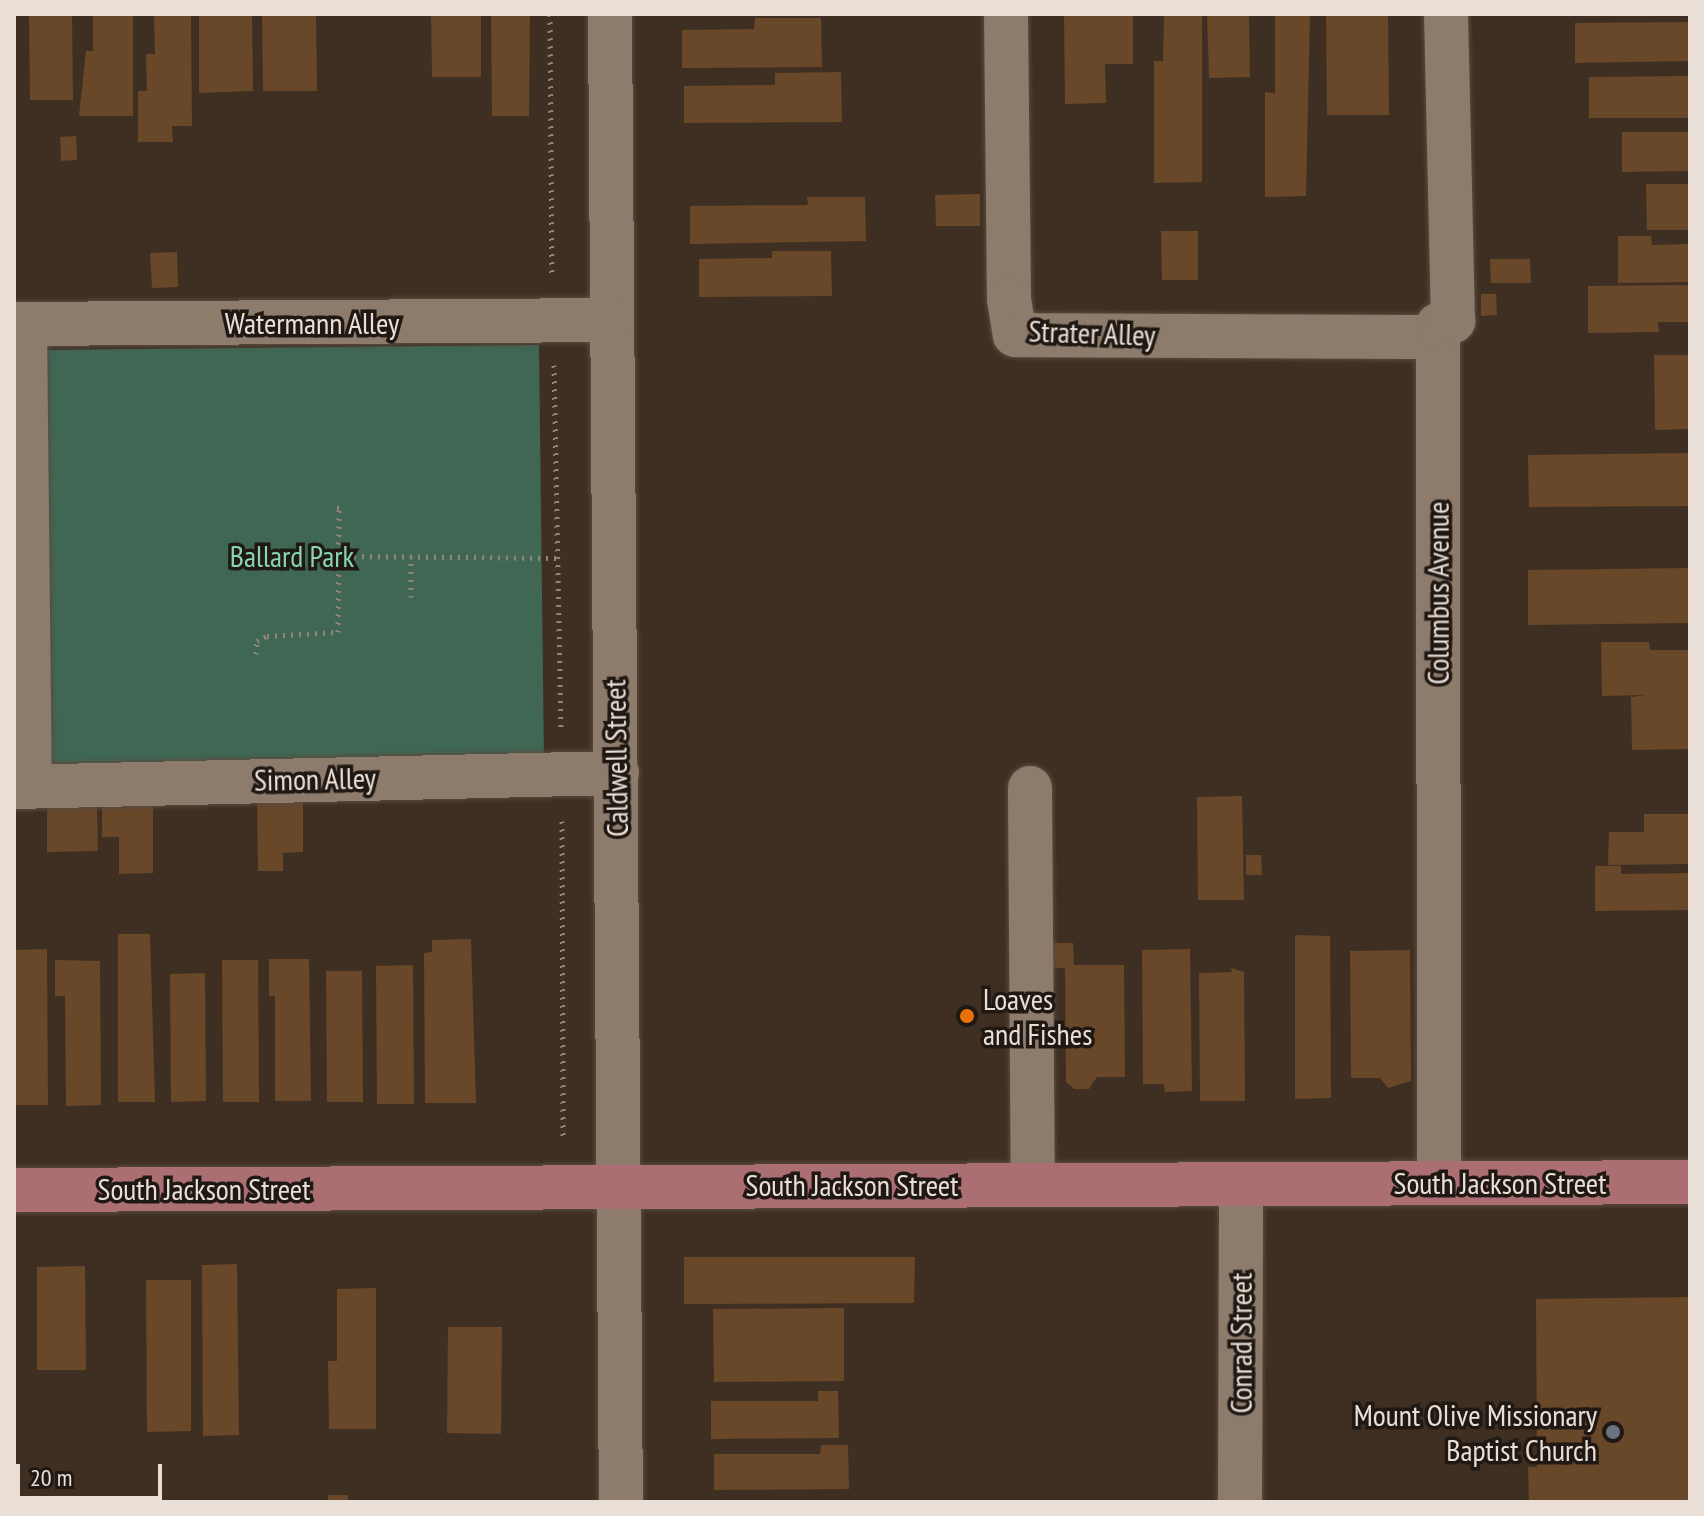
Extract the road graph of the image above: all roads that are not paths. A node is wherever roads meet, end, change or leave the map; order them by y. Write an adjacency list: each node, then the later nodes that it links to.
1 (610, 14): 4 (street, Caldwell Street)
2 (1006, 14): 6 (street, Strater Alley)
3 (1446, 14): 6 (street, Columbus Avenue)
4 (610, 320): 5 (street, Watermann Alley); 7 (street, Caldwell Street)
5 (19, 324): 8 (street)
6 (1438, 337): 11 (street, Columbus Avenue)
7 (617, 773): 8 (street, Simon Alley); 14 (street, Caldwell Street)
8 (22, 786)
9 (1030, 788): 12 (street)
10 (1690, 1182): 11 (main road, South Jackson Street)
11 (1439, 1183): 13 (main road, South Jackson Street)
12 (1033, 1184): 13 (main road, South Jackson Street); 14 (main road, South Jackson Street)
13 (1241, 1185): 17 (street, Conrad Street)
14 (619, 1187): 15 (main road, South Jackson Street); 16 (street, Caldwell Street)
15 (14, 1190)
16 (621, 1502)
17 (1240, 1502)

